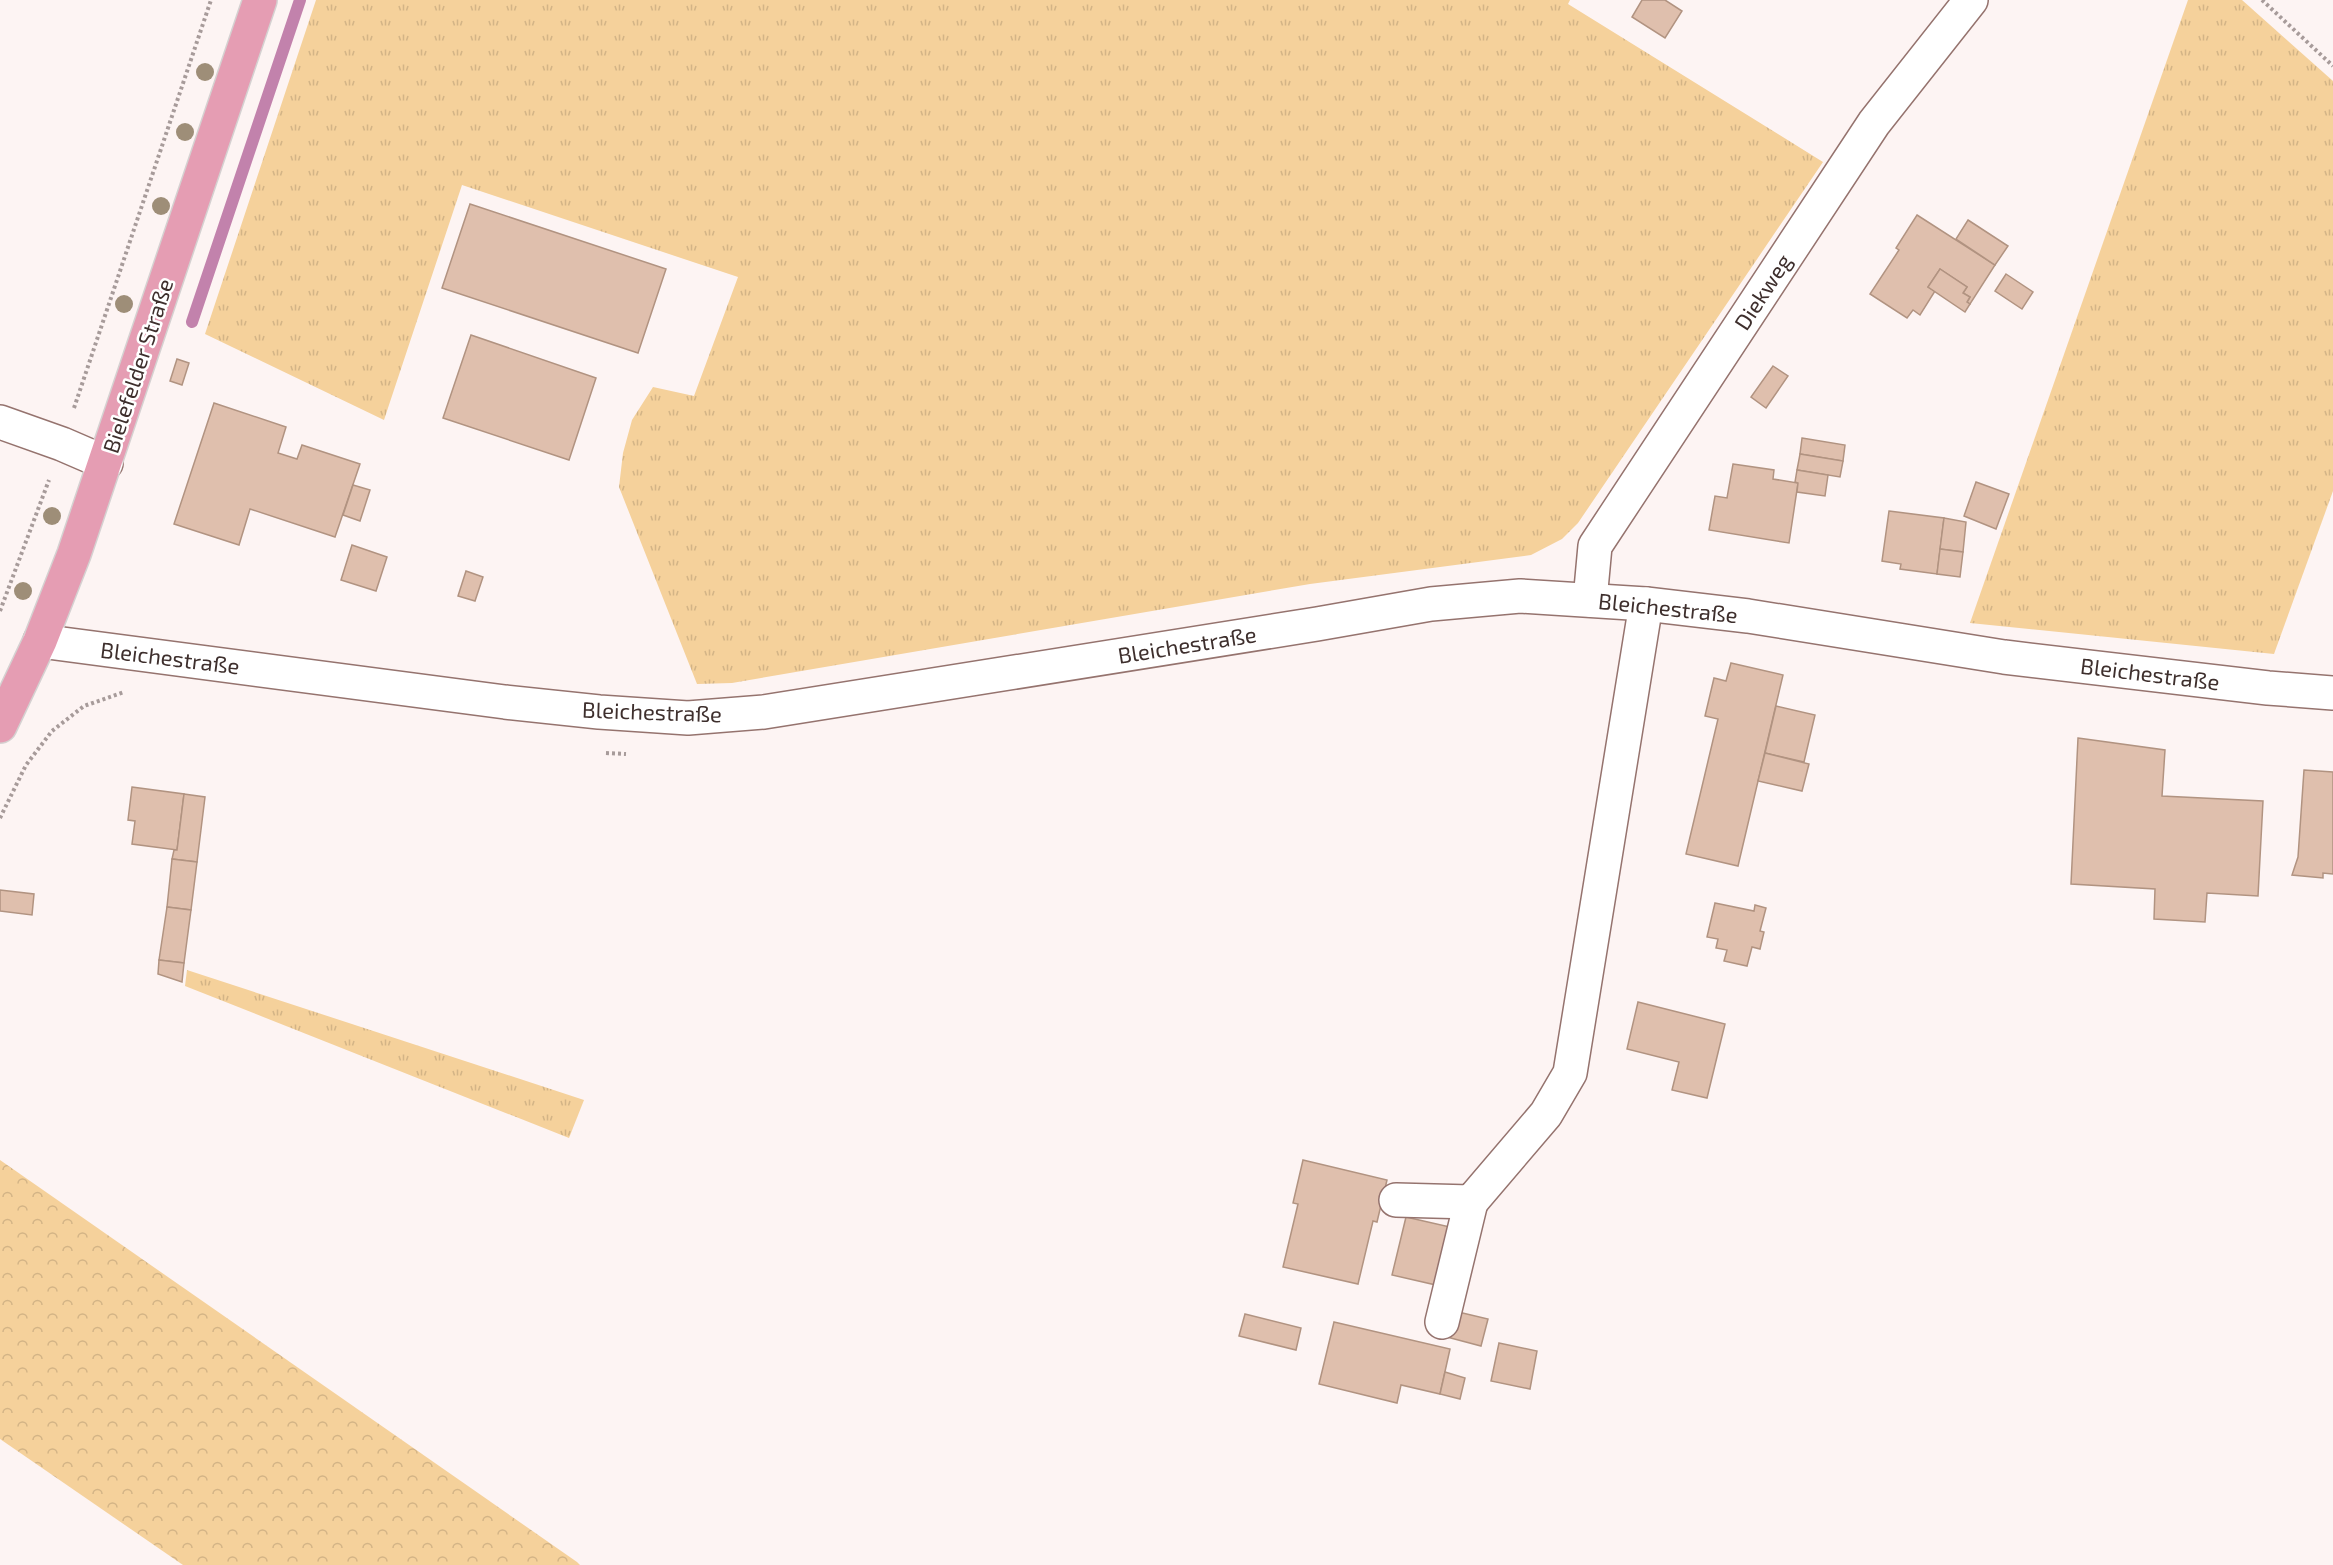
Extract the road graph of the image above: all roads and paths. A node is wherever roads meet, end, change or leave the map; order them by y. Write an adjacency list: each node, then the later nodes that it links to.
1 (211, 0): 7 (path)
2 (260, 0): 8 (main road, Bielefelder Straße)
3 (1971, 0): 9 (street, Diekweg)
4 (2262, 0): 5 (path)
5 (2333, 66)
6 (0, 422): 7 (street)
7 (62, 444): 8 (street); 11 (path)
8 (106, 463): 12 (main road, Bielefelder Straße)
9 (1590, 600): 10 (street, Bleichestraße); 12 (street, Bleichestraße)
10 (1646, 604): 13 (street, Bleichestraße); 16 (street)
11 (0, 611)
12 (40, 641): 14 (main road, Bielefelder Straße)
13 (2333, 693)
14 (0, 726)
15 (1396, 1200): 16 (street)
16 (1471, 1202): 17 (street)
17 (1442, 1322)

